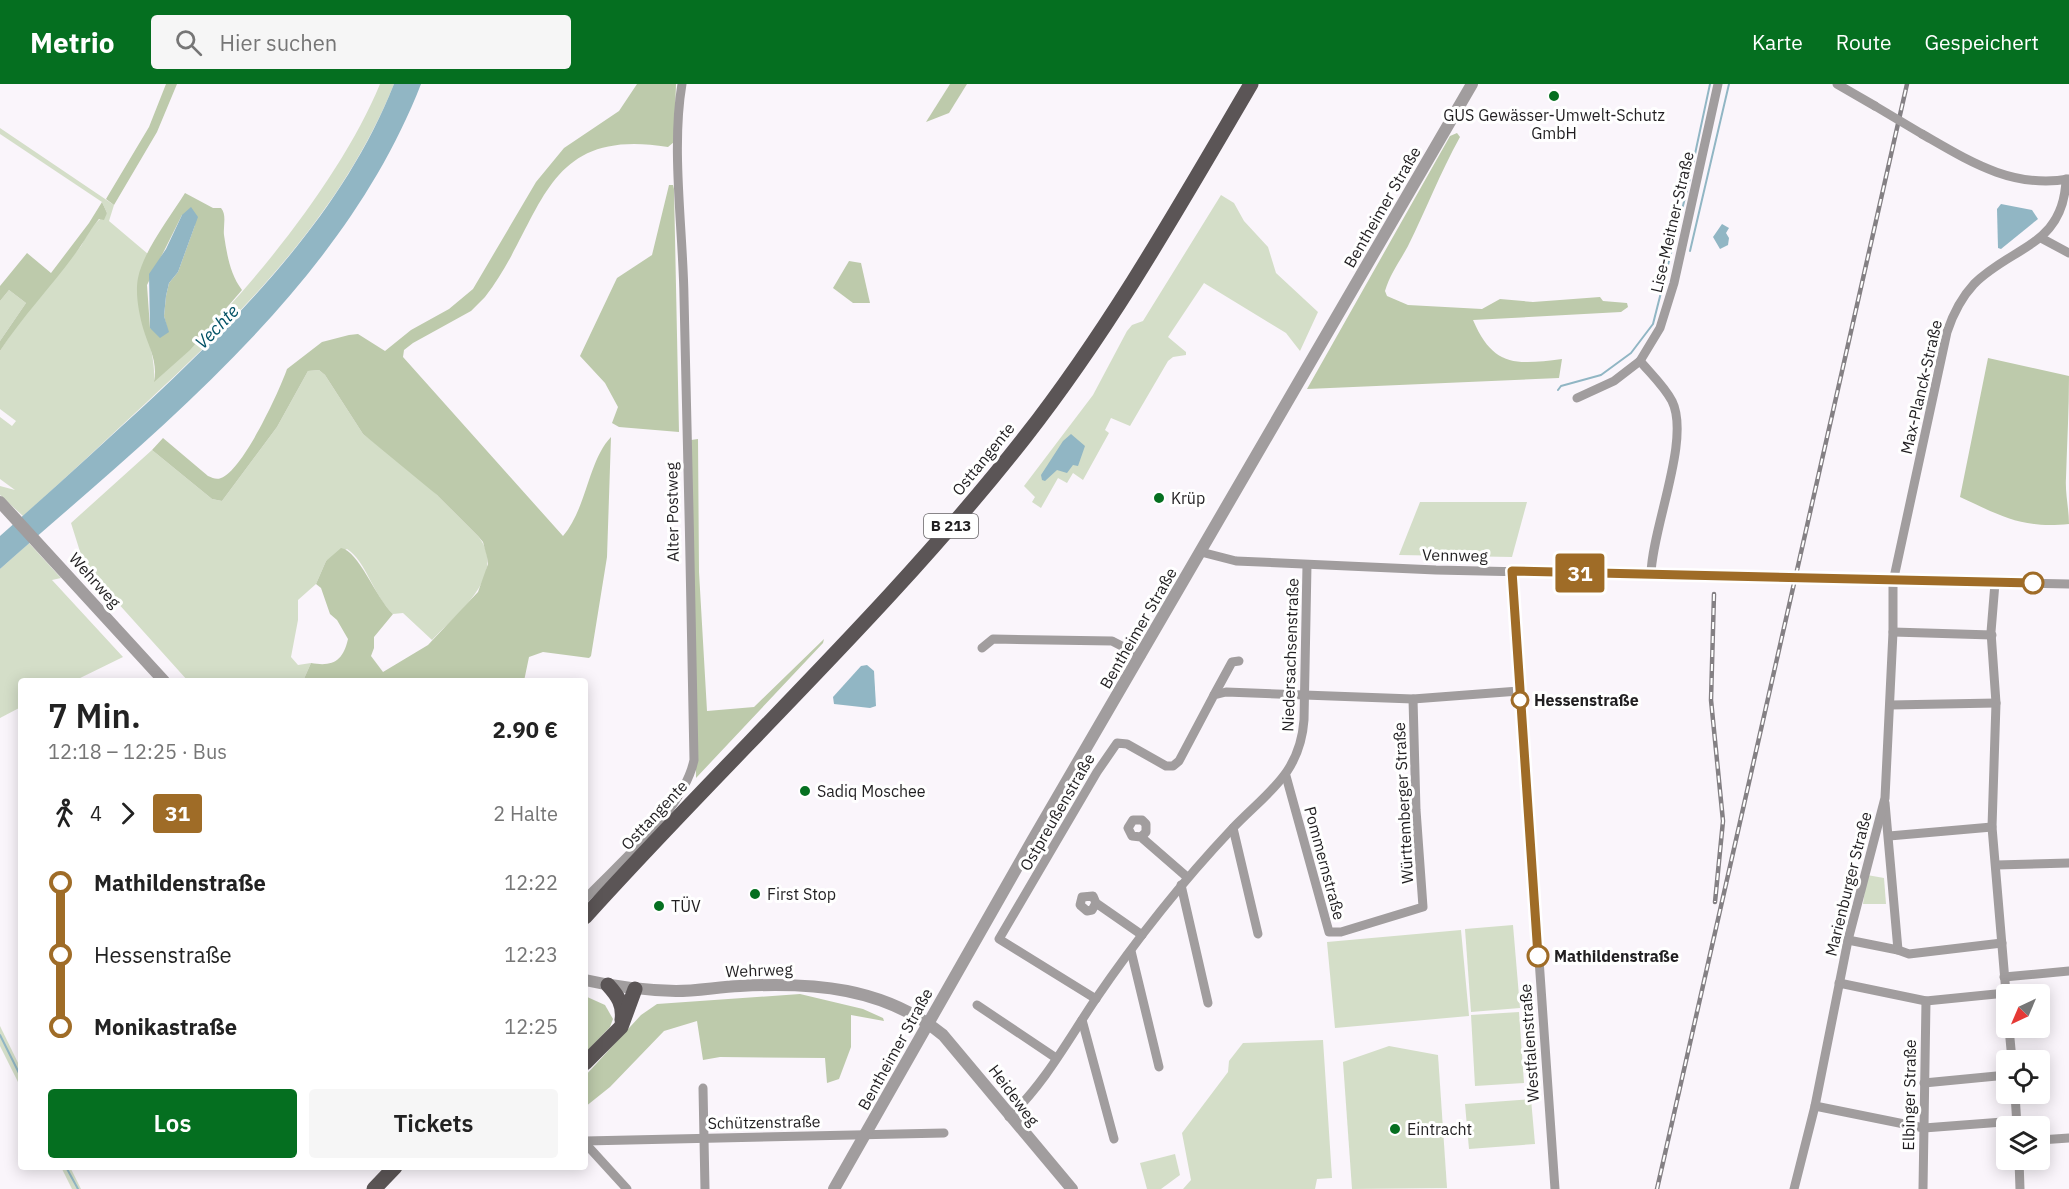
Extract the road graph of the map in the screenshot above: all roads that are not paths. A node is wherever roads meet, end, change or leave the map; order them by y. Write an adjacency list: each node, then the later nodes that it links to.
1 (682, 84): 40 (street, Alter Postweg)
2 (1251, 84): 43 (main road, Osttangente / B 213)
3 (1472, 84): 12 (street, Bentheimer Straße)
4 (1718, 84): 9 (street, Lise-Meitner-Straße)
5 (1837, 84): 6 (street, bridge)
6 (2068, 179): 7 (street, Max-Planck-Straße)
7 (2041, 238): 8 (street); 16 (street, Max-Planck-Straße)
8 (2069, 253)
9 (1640, 361): 10 (street, Lise-Meitner-Straße); 15 (street)
10 (1577, 398)
11 (0, 502): 24 (street, Wehrweg)
12 (1201, 552): 13 (street, Vennweg); 22 (street, Bentheimer Straße)
13 (1307, 565): 14 (street, Vennweg); 27 (street, Niedersachsenstraße)
14 (1512, 571): 15 (street, Vennweg); 25 (street, Westfalenstraße)
15 (1651, 573): 16 (street, Vennweg)
16 (1893, 582): 17 (street, Vennweg); 19 (street, Marienburger Straße)
17 (1995, 583): 18 (street, Vennweg); 20 (street)
18 (2069, 584)
19 (1893, 632): 20 (street); 30 (street, Marienburger Straße)
20 (1992, 635): 29 (street)
21 (982, 648): 22 (street)
22 (1141, 656): 63 (street, Bentheimer Straße)
23 (1239, 661): 26 (street)
24 (161, 678)
25 (1519, 691): 28 (street); 92 (street, Westfalenstraße)
26 (1214, 694): 27 (street); 58 (street, Ostpreußenstraße)
27 (1304, 695): 28 (street); 31 (street, Niedersachsenstraße)
28 (1413, 699): 42 (street, Württemberger Straße)
29 (1996, 703): 30 (street); 33 (street)
30 (1890, 705): 32 (street, Marienburger Straße)
31 (1286, 776): 34 (street, Niedersachsenstraße); 42 (street, Pommernstraße)
32 (1885, 798): 35 (street); 46 (street, Marienburger Straße)
33 (1992, 827): 35 (street); 38 (street)
34 (1233, 828): 39 (street, Niedersachsenstraße); 44 (street)
35 (1889, 836): 48 (street)
36 (1141, 837): 39 (street)
37 (2069, 863): 38 (street)
38 (1996, 865): 47 (street)
39 (1184, 881): 45 (street, Niedersachsenstraße); 60 (street)
40 (588, 896)
41 (1096, 903): 45 (street)
42 (1423, 907)
43 (588, 914)
44 (1258, 933)
45 (1142, 935): 49 (street, Niedersachsenstraße)
46 (1848, 940): 48 (street); 53 (street, Marienburger Straße)
47 (2002, 944): 48 (street); 51 (street)
48 (1898, 950)
49 (1131, 951): 58 (street, Niedersachsenstraße); 67 (street)
50 (2069, 971): 51 (street)
51 (2004, 977): 54 (street)
52 (588, 981): 55 (street, Wehrweg)
53 (1839, 983): 59 (street); 71 (street, Marienburger Straße)
54 (2005, 984)
55 (608, 985): 56 (street, Wehrweg); 64 (main road)
56 (635, 989): 63 (street, Wehrweg); 64 (main road)
57 (1996, 994): 59 (street)
58 (1096, 999): 62 (street, Niedersachsenstraße)
59 (1926, 1001): 69 (street, Elbinger Straße)
60 (1208, 1003)
61 (977, 1005): 65 (street)
62 (1082, 1020): 65 (street, Niedersachsenstraße); 79 (street)
63 (928, 1023): 72 (street, Heideweg); 76 (street, Bentheimer Straße)
64 (621, 1027): 66 (main road)
65 (1056, 1058): 72 (street, Niedersachsenstraße)
66 (588, 1060)
67 (1159, 1067)
68 (1996, 1076): 69 (street)
69 (1924, 1083): 74 (street, Elbinger Straße)
70 (703, 1088): 77 (street)
71 (1815, 1106): 74 (street); 93 (street, Marienburger Straße)
72 (1010, 1117): 91 (street, Heideweg)
73 (1996, 1125): 74 (street)
74 (1924, 1128): 94 (street, Elbinger Straße)
75 (944, 1133): 76 (street, Schützenstraße)
76 (866, 1134): 77 (street, Schützenstraße); 90 (street, Bentheimer Straße)
77 (704, 1138): 81 (street, Schützenstraße); 89 (street)
78 (2069, 1138): 80 (street)
79 (1114, 1139)
80 (2050, 1139)
81 (588, 1142)
82 (588, 1145): 88 (street)
83 (382, 1170): 87 (main road)
84 (387, 1170): 87 (main road)
85 (392, 1170): 87 (main road)
86 (2019, 1170): 95 (street)
87 (373, 1189)
88 (627, 1189)
89 (705, 1189)
90 (834, 1189)
91 (1072, 1189)
92 (1555, 1189)
93 (1794, 1189)
94 (1923, 1189)
95 (2020, 1189)

